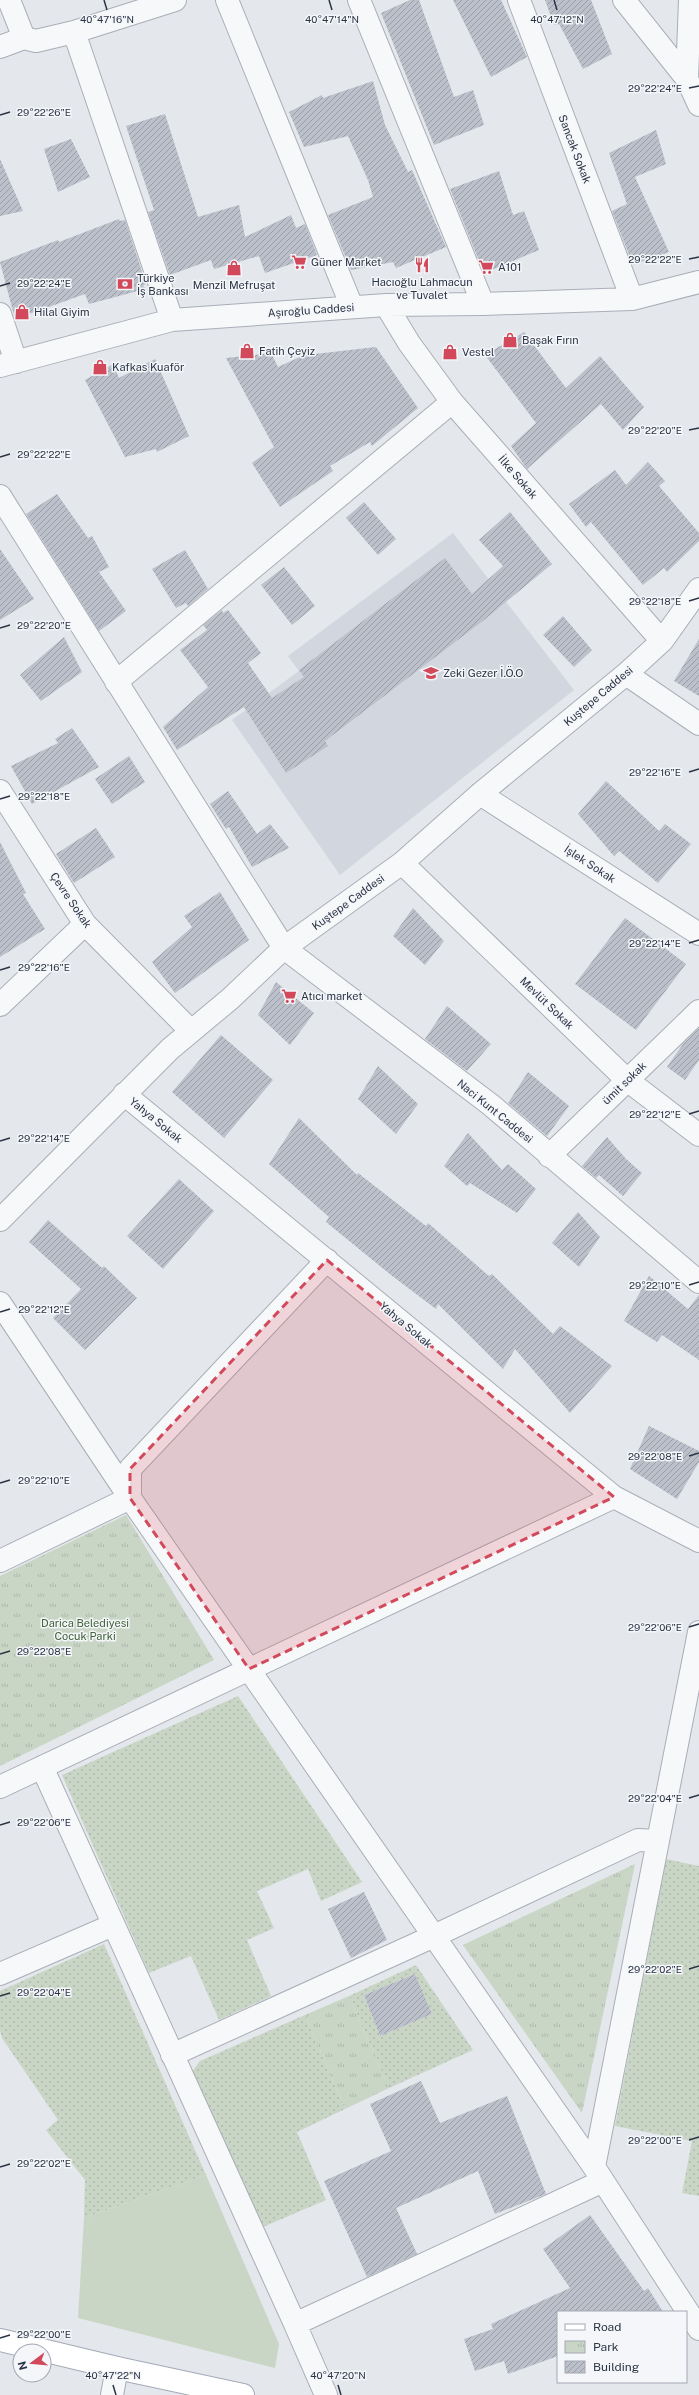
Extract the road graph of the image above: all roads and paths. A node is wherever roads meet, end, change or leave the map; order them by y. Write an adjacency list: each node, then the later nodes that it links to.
1 (9, 0): 9 (street)
2 (175, 0): 8 (street)
3 (227, 0): 17 (street)
4 (359, 0): 15 (street)
5 (519, 0): 14 (street, Sancak Sokak)
6 (624, 0): 11 (street)
7 (690, 0): 11 (street)
8 (74, 32): 9 (street); 19 (street)
9 (24, 38): 10 (street)
10 (0, 47)
11 (687, 79): 12 (street)
12 (699, 105)
13 (699, 282): 14 (street, Aşıroğlu Caddesi)
14 (632, 298): 15 (street, Aşıroğlu Caddesi)
15 (483, 304): 16 (street, Aşıroğlu Caddesi)
16 (386, 305): 17 (street, Aşıroğlu Caddesi); 21 (street, İlke Sokak)
17 (352, 307): 19 (street, Aşıroğlu Caddesi)
18 (0, 314): 20 (street)
19 (172, 320): 20 (street, Aşıroğlu Caddesi)
20 (8, 364)
21 (452, 402): 24 (street, İlke Sokak); 26 (street)
22 (0, 496): 26 (street)
23 (699, 589): 24 (street, Kuştepe Caddesi)
24 (662, 641): 25 (street, Kuştepe Caddesi)
25 (626, 674): 27 (street); 29 (street, Kuştepe Caddesi)
26 (116, 682): 33 (street)
27 (699, 724)
28 (0, 791): 31 (street, Çevre Sokak)
29 (480, 794): 30 (street, Kuştepe Caddesi); 32 (street, İşlek Sokak)
30 (402, 863): 33 (street, Kuştepe Caddesi); 37 (street, Mevlüt Sokak)
31 (85, 924): 34 (street); 36 (street, Çevre Sokak)
32 (699, 934)
33 (284, 948): 36 (street, Kuştepe Caddesi); 40 (street, Naci Kunt Caddesi)
34 (0, 1005)
35 (699, 1011): 37 (street, ümit sokak)
36 (191, 1031): 38 (street, Kuştepe Caddesi)
37 (627, 1080): 39 (street, Mevlüt Sokak); 40 (street, ümit sokak)
38 (124, 1094): 41 (street, Kuştepe Caddesi); 42 (street, Yahya Sokak)
39 (699, 1134)
40 (549, 1156): 43 (street, Naci Kunt Caddesi)
41 (0, 1220)
42 (327, 1260): 45 (street, Yahya Sokak); 46 (street)
43 (699, 1282)
44 (0, 1303): 46 (street)
45 (614, 1497): 47 (street, Yahya Sokak); 50 (street)
46 (130, 1498): 48 (street); 50 (street)
47 (699, 1541)
48 (0, 1561)
49 (699, 1632): 53 (street)
50 (249, 1669): 51 (street); 55 (street)
51 (42, 1767): 52 (street); 54 (street)
52 (0, 1787)
53 (658, 1840): 55 (street); 58 (street)
54 (113, 1925): 56 (street); 57 (street)
55 (434, 1936): 57 (street); 58 (street)
56 (0, 1974)
57 (172, 2055): 59 (street)
58 (599, 2174): 59 (street); 60 (street)
59 (295, 2324): 65 (street)
60 (699, 2329)
61 (0, 2340): 62 (main road)
62 (117, 2368): 63 (street); 64 (main road)
63 (112, 2395)
64 (244, 2395)
65 (326, 2395)

